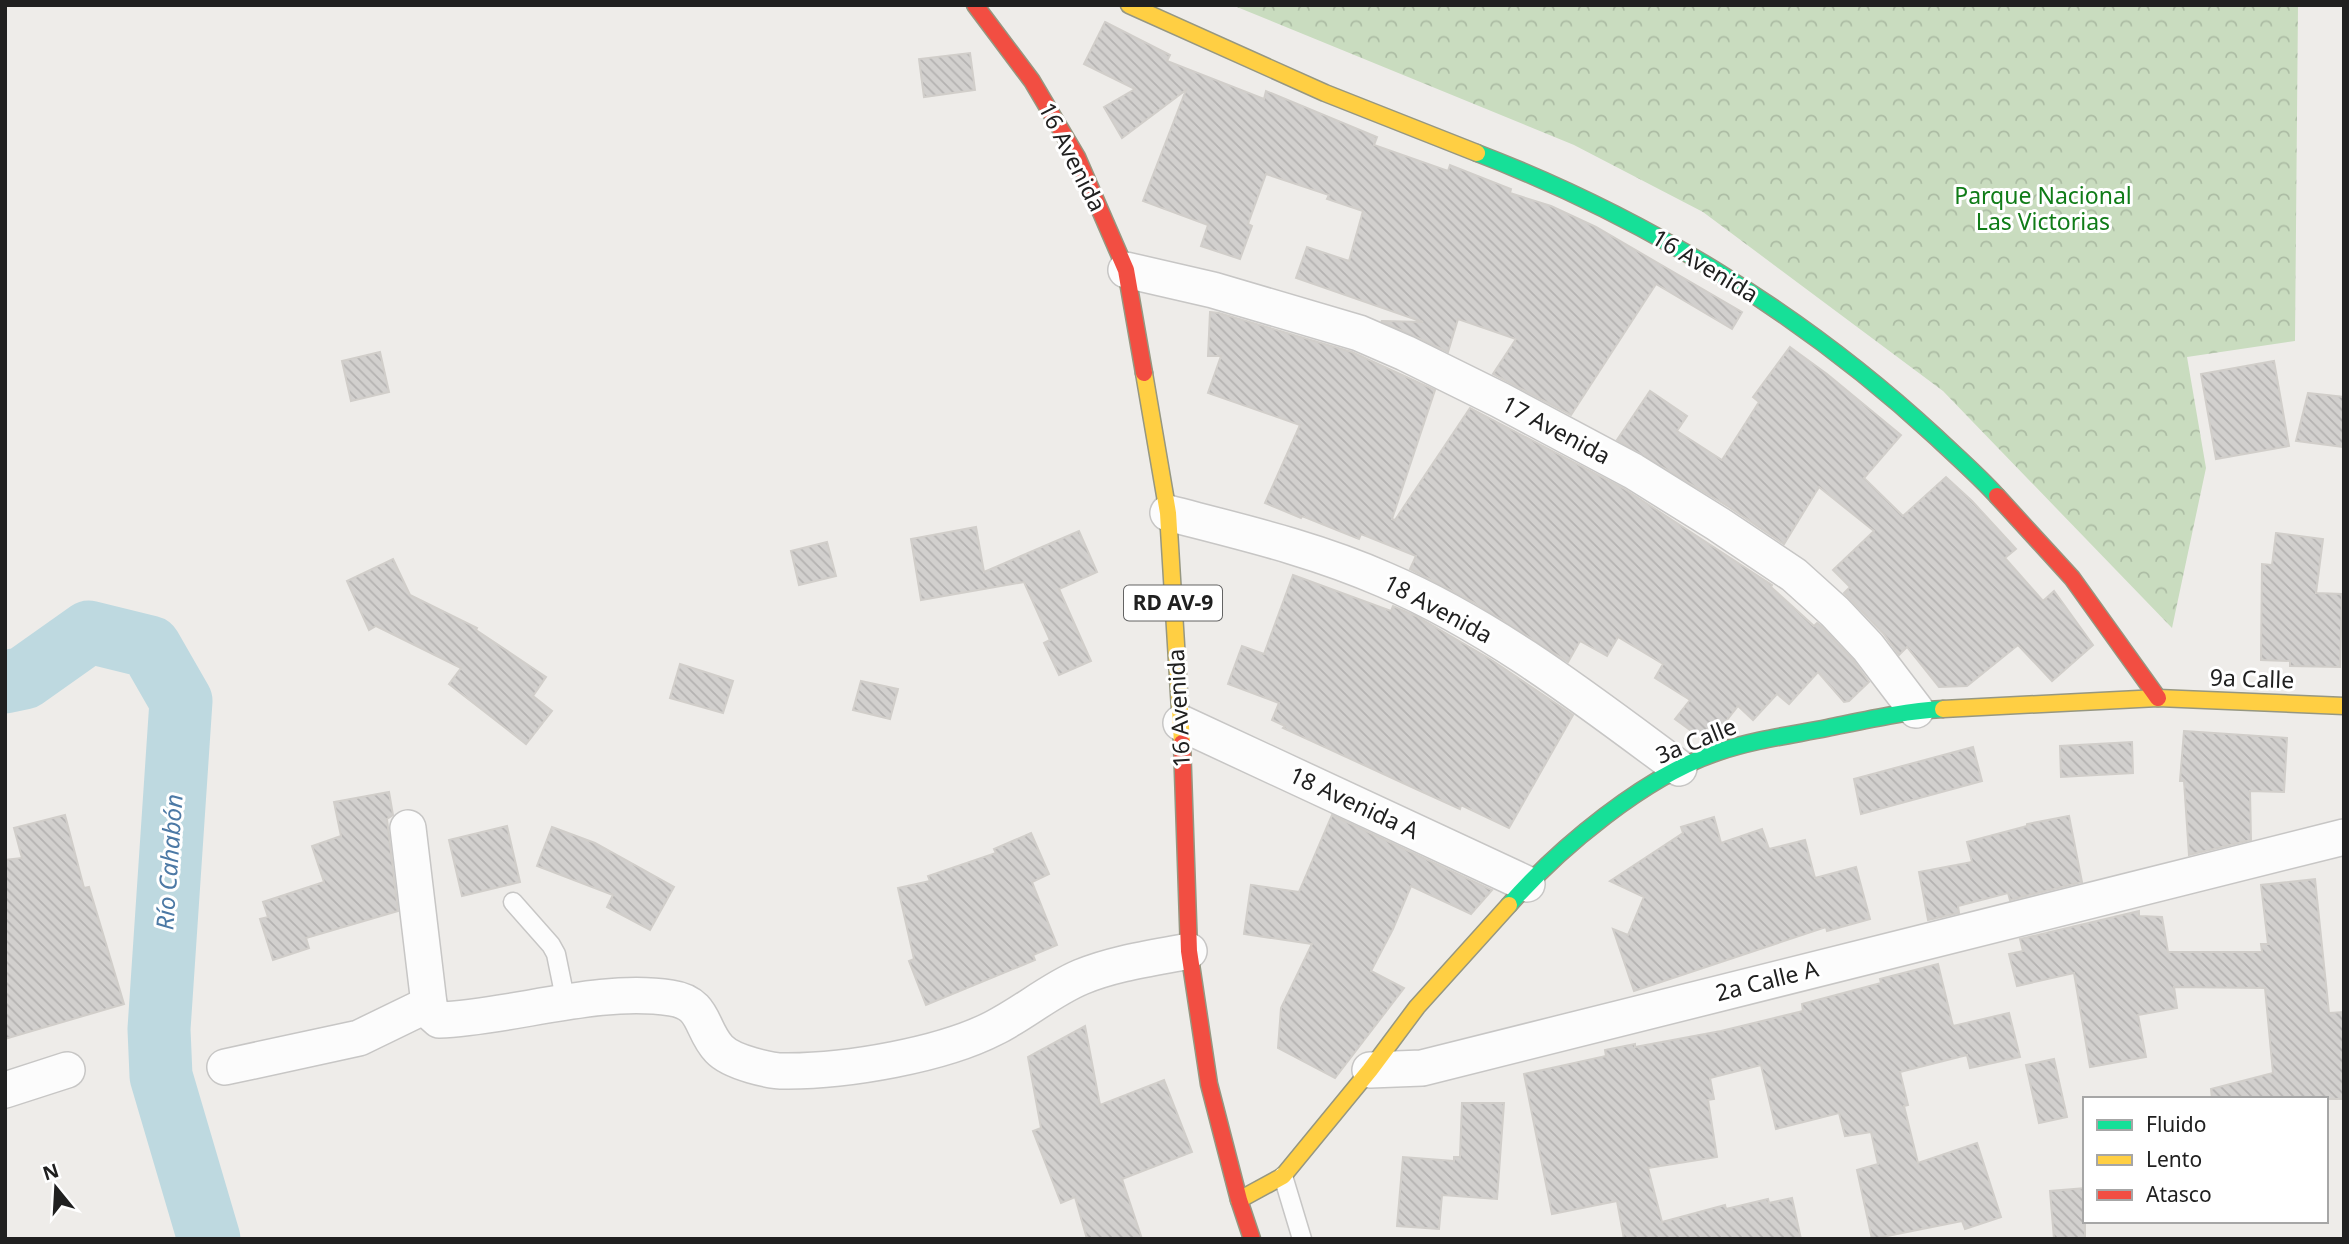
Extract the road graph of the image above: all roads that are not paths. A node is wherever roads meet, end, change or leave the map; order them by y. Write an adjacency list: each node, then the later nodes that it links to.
1 (975, 5): 3 (street, 16 Avenida / RD AV-9)
2 (1129, 5): 5 (street, 16 Avenida)
3 (1126, 270): 4 (street, 16 Avenida / RD AV-9); 7 (street, 17 Avenida)
4 (1168, 513): 8 (street, 16 Avenida / RD AV-9); 9 (street, 18 Avenida)
5 (2158, 698): 6 (street, 9a Calle); 7 (street, 3a Calle)
6 (2344, 706)
7 (1916, 710): 9 (street, 3a Calle)
8 (1181, 723): 12 (street, 18 Avenida A); 14 (street, 16 Avenida / RD AV-9)
9 (1679, 768): 12 (street, 3a Calle)
10 (408, 828): 16 (street)
11 (2344, 837): 19 (street, 2a Calle A)
12 (1527, 884): 19 (street, 3a Calle)
13 (513, 902): 15 (lane)
14 (1189, 951): 15 (street); 22 (street, 16 Avenida / RD AV-9)
15 (566, 1003): 16 (street)
16 (429, 1004): 17 (street)
17 (225, 1068)
18 (66, 1070): 20 (street)
19 (1370, 1070): 21 (street)
20 (5, 1090)
21 (1283, 1176): 22 (street); 24 (lane)
22 (1239, 1200): 23 (street, 16 Avenida / RD AV-9)
23 (1252, 1239)
24 (1302, 1239)

